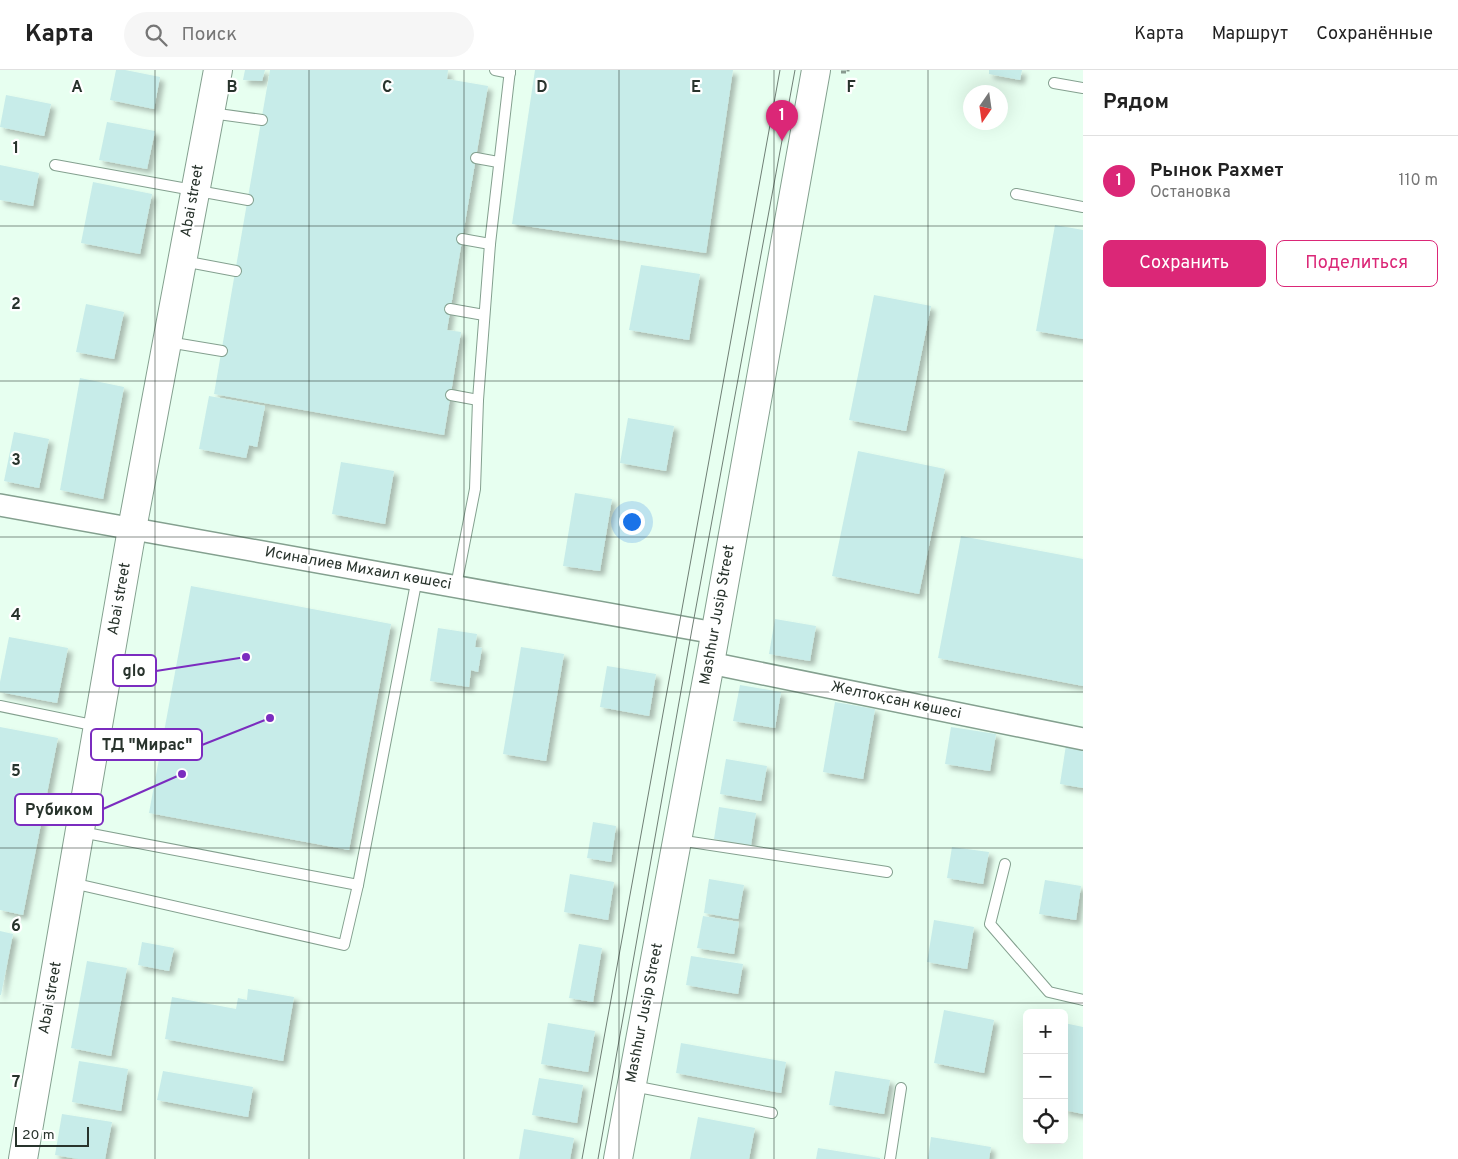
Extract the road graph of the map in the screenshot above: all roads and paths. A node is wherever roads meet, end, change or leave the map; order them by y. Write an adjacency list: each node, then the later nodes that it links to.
1 (218, 70): 7 (street, Abai street)
2 (495, 70): 4 (lane)
3 (816, 70): 30 (street, Mashhur Jusip Street)
4 (510, 71): 10 (lane)
5 (1054, 83): 6 (lane)
6 (1083, 88)
7 (210, 112): 8 (lane); 12 (street, Abai street)
8 (262, 120)
9 (476, 158): 10 (lane)
10 (498, 162): 17 (lane)
11 (55, 165): 12 (lane)
12 (195, 191): 14 (lane); 18 (street, Abai street)
13 (1016, 194): 15 (lane)
14 (248, 200)
15 (1083, 207)
16 (462, 239): 17 (lane)
17 (490, 244): 21 (lane)
18 (182, 261): 19 (lane); 22 (street, Abai street)
19 (236, 271)
20 (450, 309): 21 (lane)
21 (484, 315): 25 (lane)
22 (167, 342): 23 (lane); 27 (street, Abai street)
23 (222, 351)
24 (451, 395): 25 (lane)
25 (478, 400): 29 (lane)
26 (0, 505): 27 (street, Исиналиев Михаил көшесі)
27 (132, 529): 28 (street, Исиналиев Михаил көшесі); 33 (street, Abai street)
28 (416, 578): 29 (street, Исиналиев Михаил көшесі); 40 (lane)
29 (456, 586): 30 (street, Исиналиев Михаил көшесі)
30 (715, 633): 31 (street, Mashhur Jusip Street)
31 (710, 663): 34 (street, Желтоқсан көшесі); 36 (street, Mashhur Jusip Street)
32 (0, 706): 33 (lane)
33 (98, 726): 35 (street, Abai street)
34 (1083, 739)
35 (80, 831): 39 (street, Abai street); 40 (lane)
36 (677, 840): 38 (lane); 42 (street, Mashhur Jusip Street)
37 (1005, 864): 41 (lane)
38 (887, 872)
39 (71, 883): 40 (lane); 45 (street, Abai street)
40 (358, 885)
41 (1083, 1000)
42 (631, 1086): 44 (lane); 46 (street, Mashhur Jusip Street)
43 (901, 1088): 47 (lane)
44 (772, 1113)
45 (23, 1159)
46 (618, 1159)
47 (890, 1159)

